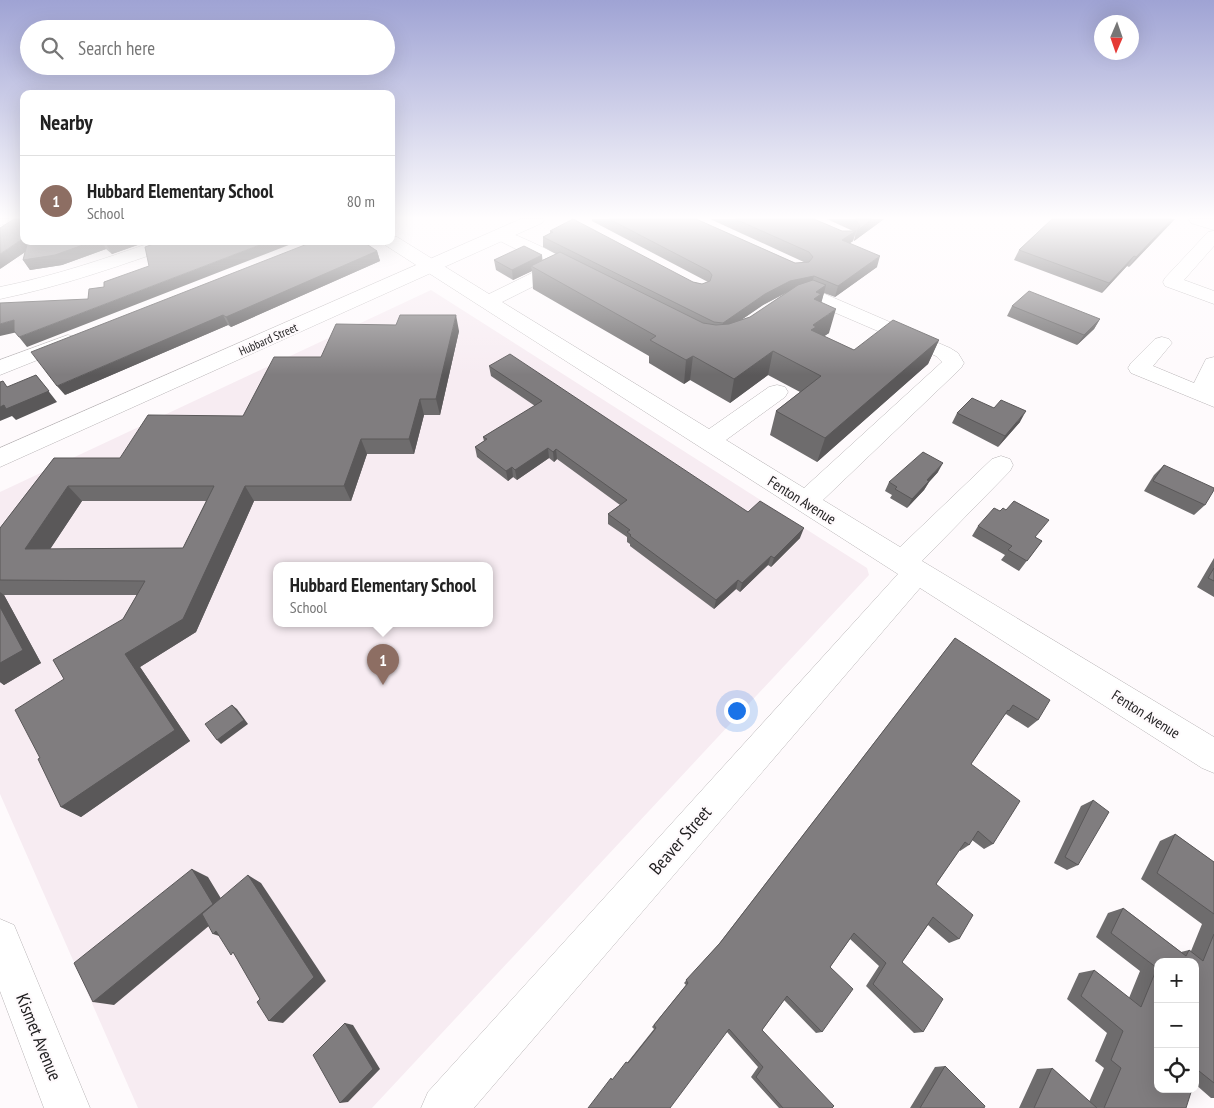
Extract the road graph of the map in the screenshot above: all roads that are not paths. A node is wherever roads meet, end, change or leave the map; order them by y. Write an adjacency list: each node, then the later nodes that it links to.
1 (90, 271): 8 (street)
2 (421, 271): 19 (street, Hubbard Street)
3 (439, 271): 10 (street, Fenton Avenue)
4 (551, 271): 10 (street)
5 (573, 271): 7 (street)
6 (1182, 271): 9 (street)
7 (596, 283)
8 (0, 293)
9 (1214, 298)
10 (488, 302): 18 (street, Fenton Avenue)
11 (770, 312): 21 (street)
12 (83, 335): 15 (street)
13 (1162, 343): 17 (street)
14 (1214, 364): 17 (street)
15 (0, 368)
16 (777, 392): 18 (street)
17 (1207, 397)
18 (709, 441): 21 (street, Fenton Avenue)
19 (0, 458)
20 (1001, 466): 22 (street, Beaver Street)
21 (806, 502): 22 (street, Fenton Avenue)
22 (910, 568): 23 (street, Fenton Avenue); 26 (street, Beaver Street)
23 (1214, 756)
24 (0, 939): 25 (street, Kismet Avenue)
25 (67, 1108)
26 (444, 1108)

